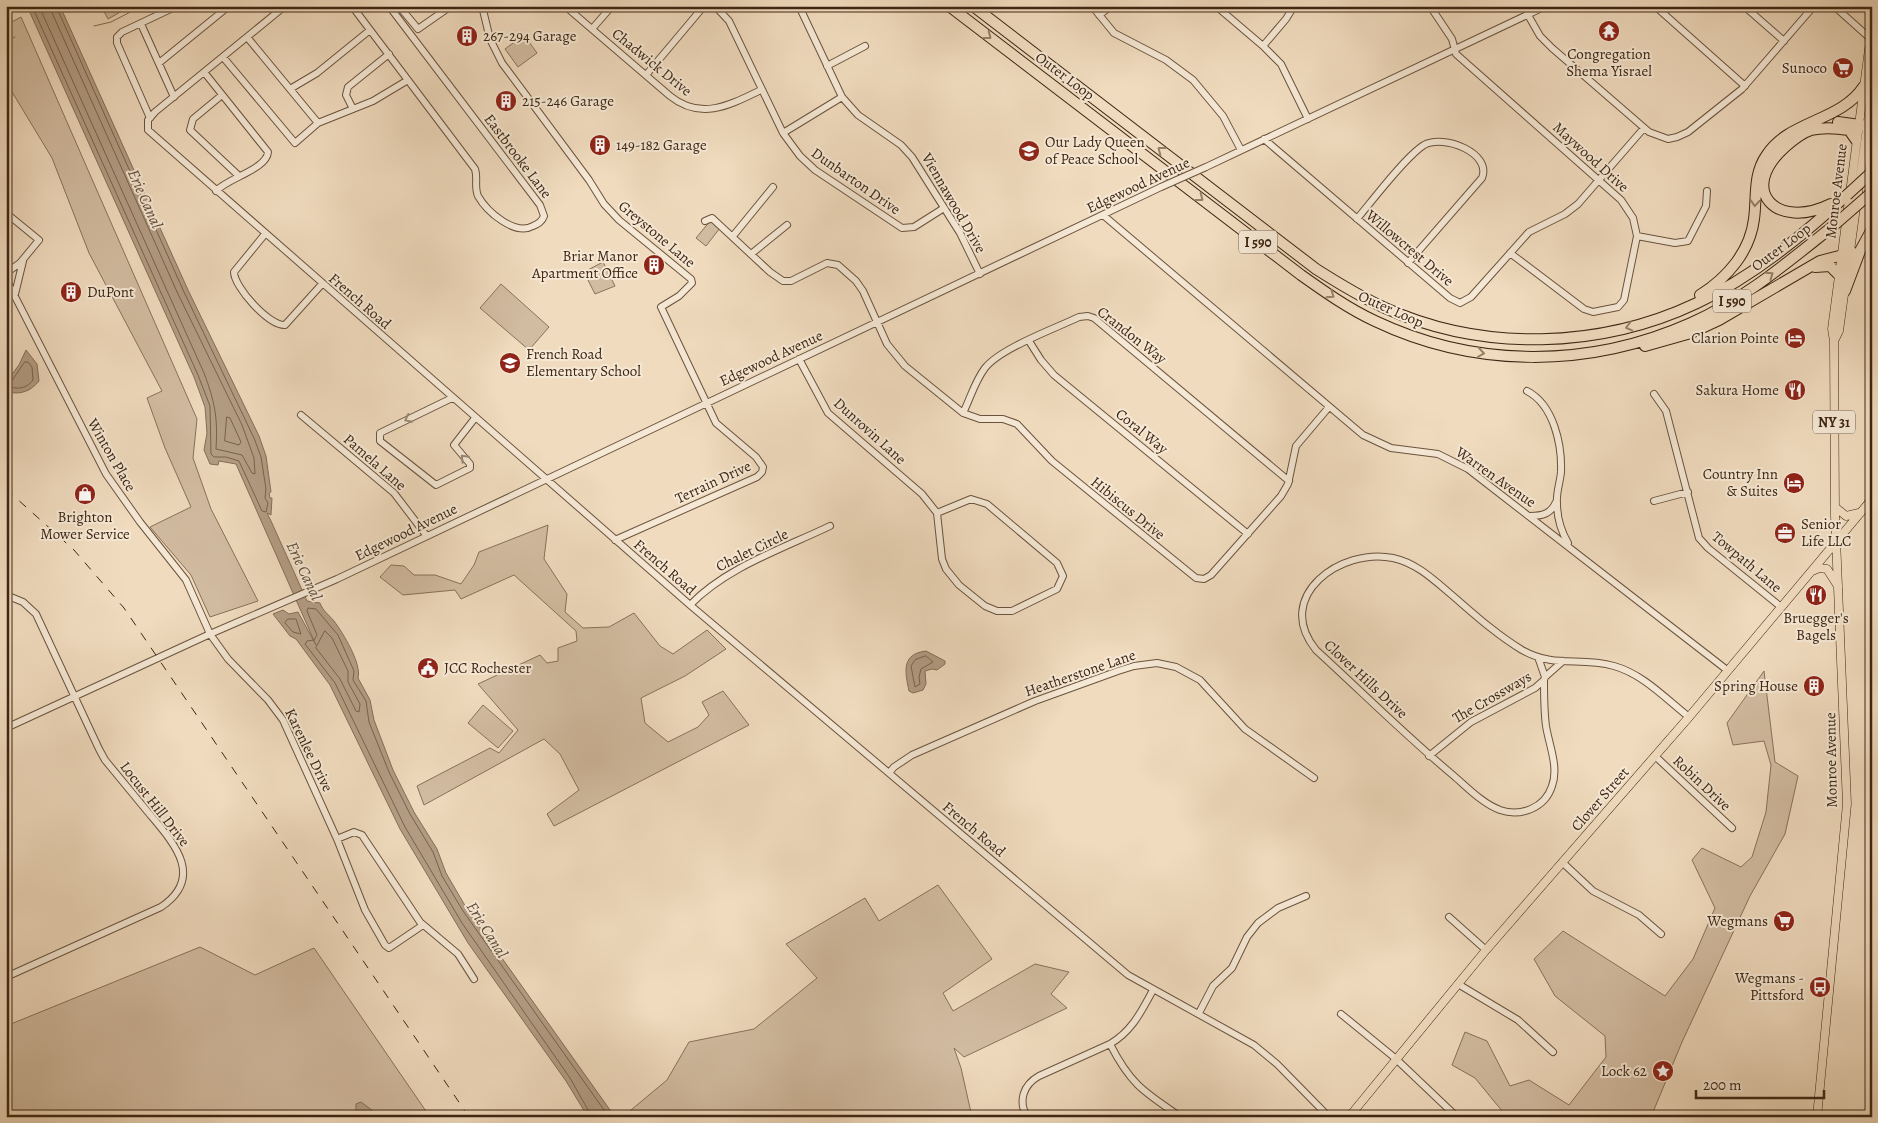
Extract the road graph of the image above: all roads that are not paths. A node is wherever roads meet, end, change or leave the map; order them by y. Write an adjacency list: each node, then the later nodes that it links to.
1 (177, 6): 30 (street)
2 (229, 6): 42 (street)
3 (285, 6): 33 (street)
4 (352, 6): 32 (street, Eastbrooke Lane)
5 (389, 6): 46 (street, Eastbrooke Lane)
6 (399, 6): 7 (street)
7 (451, 6)
8 (482, 6): 106 (street, Greystone Lane)
9 (565, 6): 31 (street, Chadwick Drive)
10 (612, 6): 31 (street)
11 (704, 6): 45 (street)
12 (715, 6): 50 (street, Dunbarton Drive)
13 (799, 6): 43 (street, Viennawood Drive)
14 (949, 6): 101 (highway, Outer Loop / I 590, one-way to 101)
15 (973, 6): 97 (highway, Outer Loop / I 590, one-way to 15)
16 (1092, 6): 28 (street)
17 (1111, 6): 28 (street)
18 (1216, 6): 37 (street)
19 (1294, 6): 37 (street)
20 (1324, 6): 27 (street)
21 (1430, 6): 39 (street, Maywood Drive)
22 (1546, 6): 29 (street, Edgewood Avenue)
23 (1655, 6): 47 (street)
24 (1744, 6): 35 (street)
25 (1814, 6): 35 (street)
26 (1834, 6): 34 (street)
27 (1335, 8)
28 (1099, 15): 64 (street)
29 (1528, 15): 39 (street, Edgewood Avenue); 60 (street)
30 (141, 24): 42 (street); 55 (street)
31 (592, 29): 45 (street, Chadwick Drive)
32 (370, 30): 40 (street, Eastbrooke Lane); 48 (street)
33 (247, 37): 41 (street); 48 (street)
34 (1872, 40)
35 (1784, 41): 47 (street)
36 (865, 46): 43 (street)
37 (1263, 46): 56 (street)
38 (1872, 46): 49 (main road, Monroe Avenue / NY 31)
39 (1454, 49): 56 (street, Edgewood Avenue); 67 (street, Maywood Drive)
40 (389, 54): 46 (street, Eastbrooke Lane); 54 (street)
41 (223, 57): 44 (street); 57 (street)
42 (158, 63): 52 (street)
43 (827, 66): 53 (street, Viennawood Drive)
44 (204, 72): 51 (street); 52 (street)
45 (646, 75): 50 (street, Chadwick Drive)
46 (408, 80): 54 (street)
47 (1745, 86): 60 (street)
48 (290, 89): 57 (street)
49 (1868, 89): 58 (highway); 59 (main road, Monroe Avenue / NY 31)
50 (761, 90): 61 (street, Dunbarton Drive)
51 (222, 95): 66 (street); 66 (street)
52 (174, 97): 55 (street)
53 (842, 97): 61 (street); 73 (street, Viennawood Drive)
54 (353, 109): 57 (street)
55 (150, 118): 69 (street, French Road)
56 (1308, 119): 62 (street, Edgewood Avenue)
57 (318, 122)
58 (1807, 125): 59 (highway); 97 (highway, one-way to 97)
59 (1863, 125): 63 (main road, Monroe Avenue / NY 31); 84 (main road, Monroe Avenue / NY 31)
60 (1644, 128): 67 (street, Willowcrest Drive)
61 (783, 133): 73 (street, Dunbarton Drive)
62 (1264, 139): 64 (street, Edgewood Avenue); 76 (street, Willowcrest Drive)
63 (1856, 140): 72 (highway); 84 (main road, Monroe Avenue / NY 31)
64 (1241, 150): 75 (street, Edgewood Avenue, bridge)
65 (1872, 172): 72 (highway, bridge)
66 (239, 176): 69 (street)
67 (1599, 180): 82 (street, Maywood Drive); 83 (street, Willowcrest Drive)
68 (773, 188): 81 (street)
69 (216, 191): 80 (street, French Road)
70 (1707, 191): 82 (street)
71 (1871, 193): 101 (highway, Outer Loop / I 590, one-way to 71, bridge)
72 (1835, 204): 97 (highway, Outer Loop / I 590)
73 (944, 208): 90 (street, Viennawood Drive)
74 (6, 213): 86 (street)
75 (1103, 216): 90 (street, Edgewood Avenue); 107 (street, Warren Avenue)
76 (1356, 219): 87 (street, Willowcrest Drive); 87 (street)
77 (705, 221): 81 (street)
78 (787, 225): 85 (street)
79 (1872, 230): 94 (highway)
80 (265, 234): 93 (street, French Road); 93 (street)
81 (733, 236): 85 (street)
82 (1637, 236): 83 (street)
83 (1510, 253): 87 (street, Willowcrest Drive)
84 (1847, 253): 89 (highway); 91 (main road, Monroe Avenue / NY 31); 94 (main road, Monroe Avenue / NY 31)
85 (751, 254): 98 (street, Hibiscus Drive)
86 (24, 257): 88 (street); 96 (street)
87 (1408, 263)
88 (6, 273)
89 (1800, 273): 91 (highway); 101 (highway)
90 (980, 274): 98 (street, Edgewood Avenue)
91 (1840, 275): 100 (main road, Monroe Avenue / NY 31)
92 (6, 279): 96 (street, Winton Place)
93 (322, 284): 105 (street, French Road)
94 (1845, 291): 100 (main road, Monroe Avenue / NY 31)
95 (6, 293): 96 (street)
96 (15, 296): 132 (street, Winton Place)
97 (1660, 318)
98 (877, 321): 102 (street, Edgewood Avenue); 108 (street, Hibiscus Drive)
99 (1029, 340): 108 (street, Crandon Way); 112 (street, Crandon Way); 122 (street, Coral Way)
100 (1834, 341): 117 (main road, Monroe Avenue / NY 31)
101 (1617, 349)
102 (800, 359): 106 (street, Edgewood Avenue); 118 (street, Dunrovin Lane)
103 (1527, 391): 115 (street)
104 (1654, 394): 113 (street, Towpath Lane)
105 (452, 398): 110 (street, French Road); 110 (street, one-way to 110)
106 (706, 402): 111 (street, Edgewood Avenue); 124 (street, Terrain Drive)
107 (1329, 407): 112 (street, Hibiscus Drive); 120 (street, Warren Avenue)
108 (963, 413): 122 (street, Hibiscus Drive)
109 (302, 415): 123 (street, Pamela Lane)
110 (475, 418): 111 (street, French Road)
111 (545, 479): 123 (street, Edgewood Avenue); 124 (street, French Road)
112 (1289, 481): 122 (street, Hibiscus Drive)
113 (1688, 492): 116 (street); 131 (street, Towpath Lane)
114 (1872, 499): 119 (main road, Clover Street)
115 (1556, 501): 120 (street); 126 (street)
116 (1654, 501)
117 (1835, 507): 119 (main road); 125 (main road, Monroe Avenue / NY 31)
118 (937, 512): 118 (street)
119 (1859, 514): 125 (main road, Clover Street)
120 (1530, 516): 126 (street, Warren Avenue)
121 (830, 526): 130 (street, Chalet Circle)
122 (1248, 534)
123 (426, 535): 132 (street, Edgewood Avenue)
124 (615, 540): 130 (street, French Road)
125 (1836, 541): 127 (main road, Clover Street); 128 (main road, Monroe Avenue / NY 31)
126 (1569, 547): 135 (street, Warren Avenue)
127 (1810, 572): 128 (main road); 131 (main road, Clover Street)
128 (1839, 588): 166 (main road, Monroe Avenue / NY 31)
129 (6, 595): 137 (street, Locust Hill Drive)
130 (690, 605): 142 (street, French Road)
131 (1781, 607): 135 (main road, Clover Street)
132 (210, 634): 137 (street, Edgewood Avenue); 145 (street, Karenlee Drive)
133 (1538, 657): 134 (street, Clover Hills Drive); 136 (street, Clover Hills Drive); 140 (street, Clover Hills Drive)
134 (1563, 661): 136 (street); 138 (street, Clover Hills Drive)
135 (1728, 670): 138 (main road, Clover Street)
136 (1545, 679): 140 (street, The Crossways); 140 (street, Clover Hills Drive)
137 (75, 697): 139 (street, Edgewood Avenue); 152 (street, Locust Hill Drive)
138 (1689, 717): 141 (main road, Clover Street)
139 (6, 728)
140 (1429, 756)
141 (1655, 756): 144 (street, Robin Drive); 146 (main road, Clover Street)
142 (889, 773): 143 (street, Heatherstone Lane); 155 (street, French Road)
143 (1314, 778)
144 (1732, 828)
145 (337, 838): 149 (street); 149 (street, Karenlee Drive)
146 (1562, 862): 150 (street); 151 (main road, Clover Street)
147 (1306, 896): 156 (street)
148 (1449, 917): 151 (street)
149 (423, 924): 153 (street)
150 (1661, 934)
151 (1486, 950): 154 (main road, Clover Street)
152 (6, 976)
153 (474, 979)
154 (1458, 984): 159 (street); 160 (main road, Clover Street)
155 (1153, 990): 156 (street, French Road); 158 (street)
156 (1198, 1013): 163 (street, French Road)
157 (1341, 1014): 160 (street)
158 (1110, 1044): 161 (street); 162 (street)
159 (1554, 1052)
160 (1395, 1058): 164 (main road, Clover Street); 165 (street)
161 (1027, 1117)
162 (1181, 1117)
163 (1329, 1117)
164 (1349, 1117)
165 (1457, 1117)
166 (1817, 1117)

